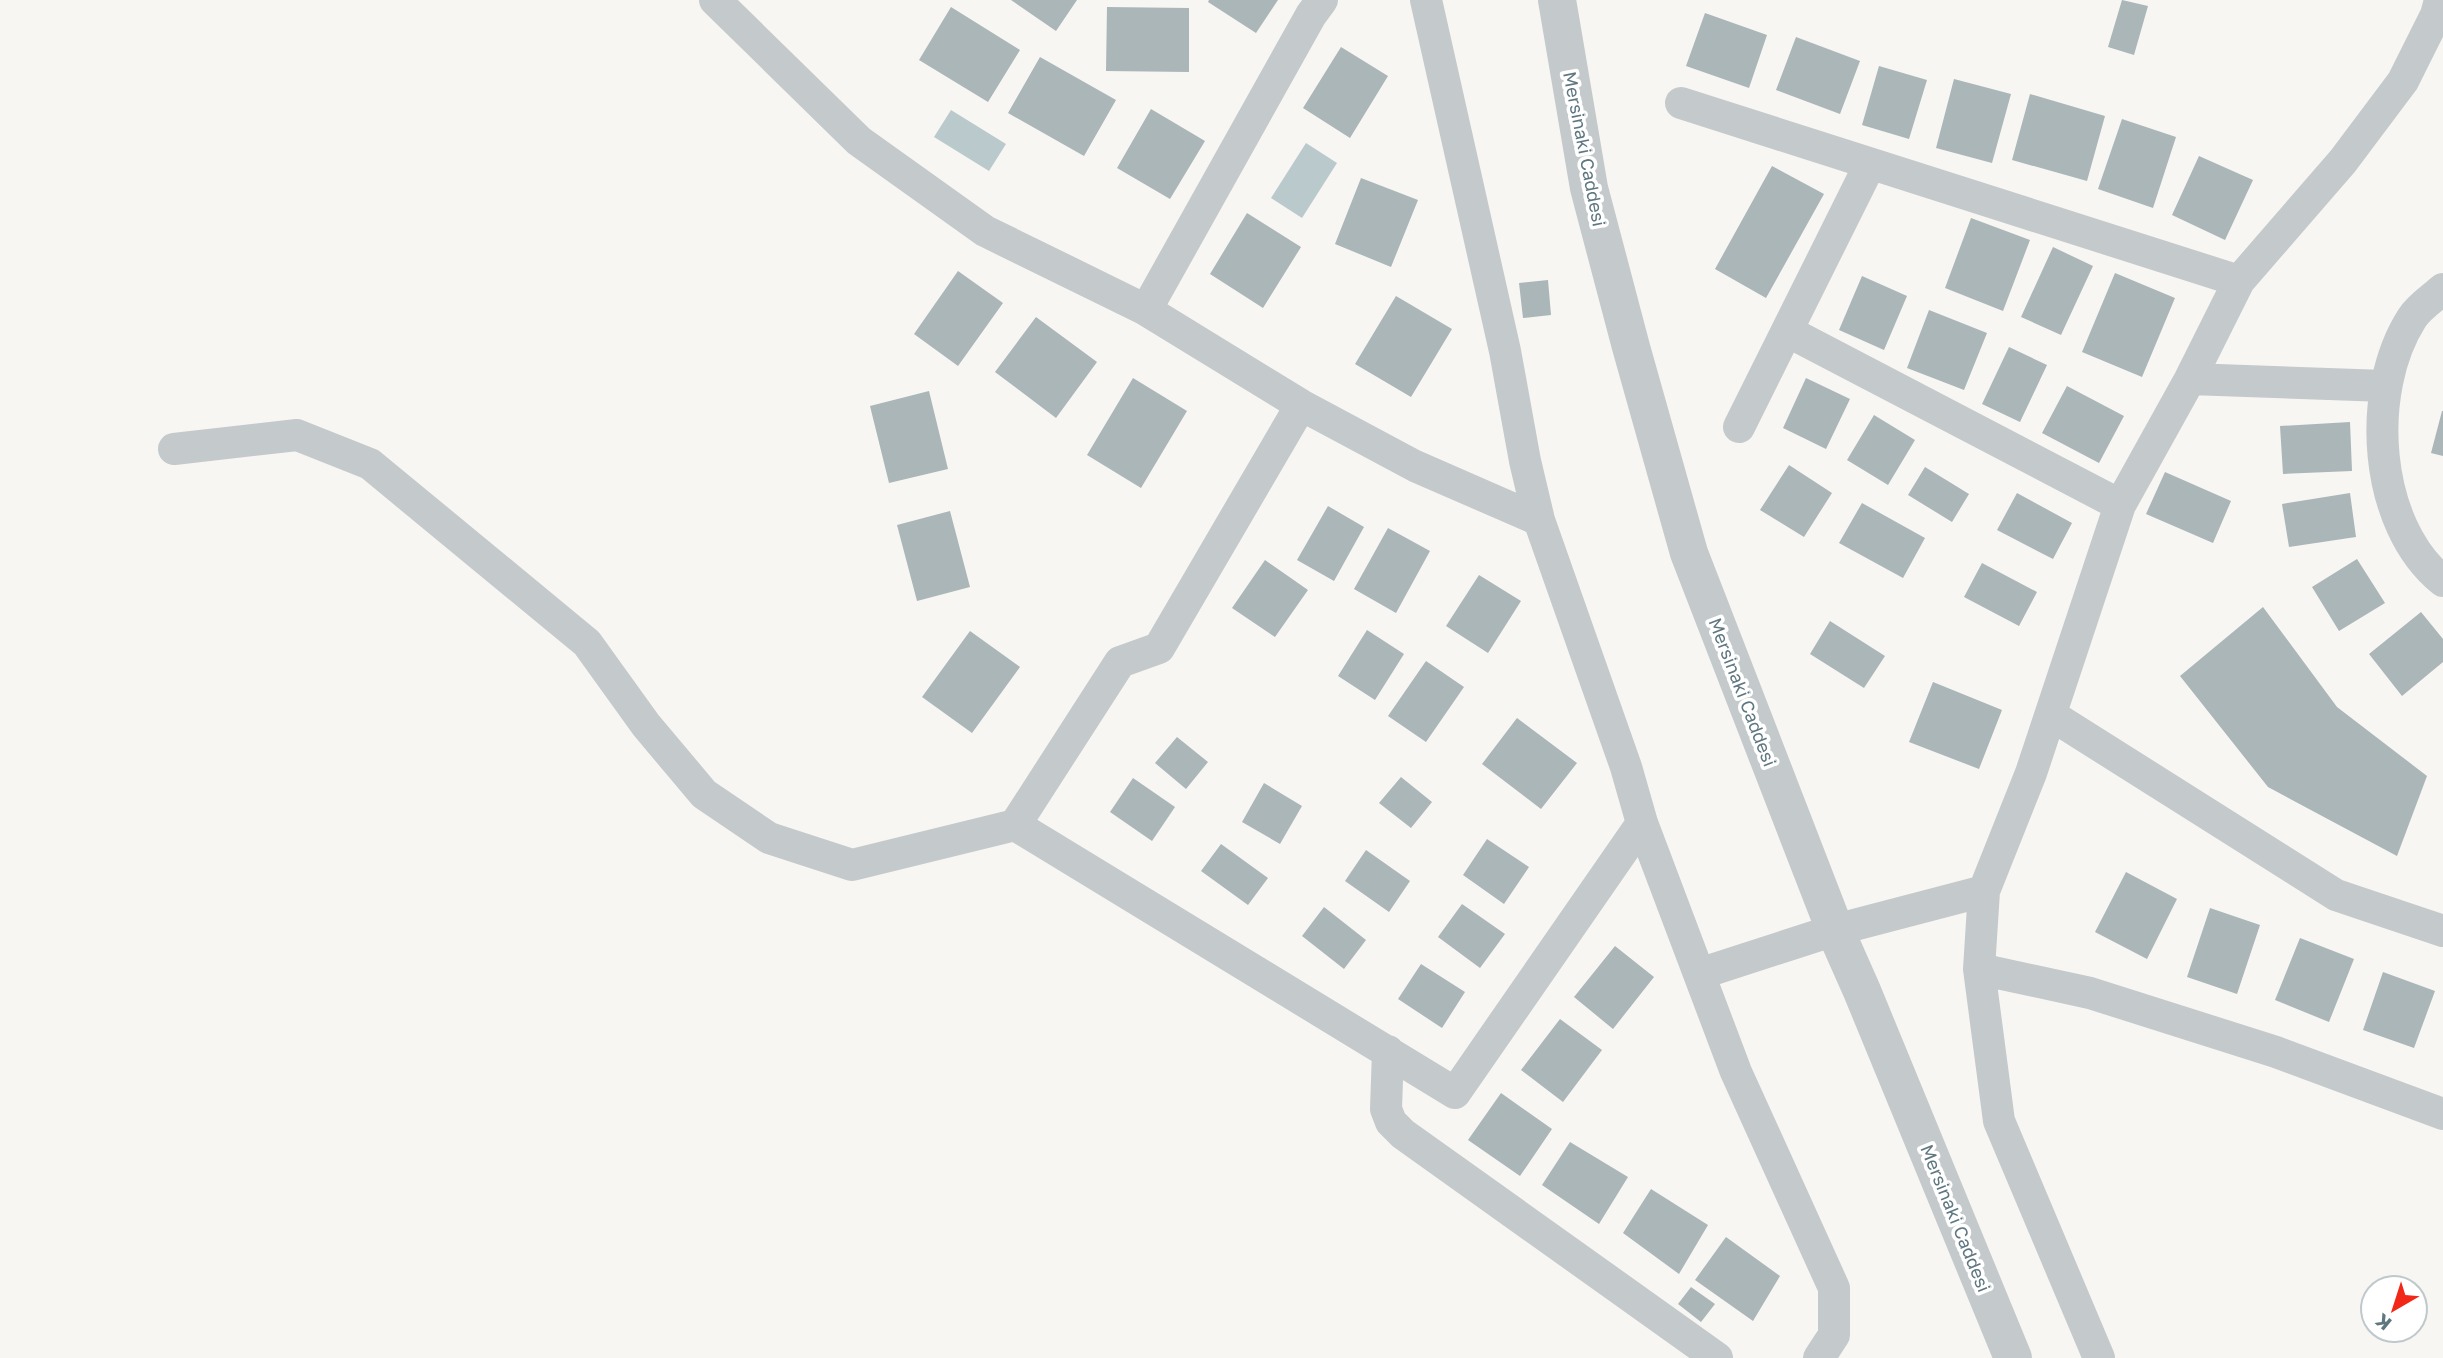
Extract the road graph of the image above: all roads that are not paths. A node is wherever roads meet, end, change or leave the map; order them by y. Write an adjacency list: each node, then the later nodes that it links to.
1 (715, 0): 10 (street)
2 (1322, 0): 10 (street)
3 (1426, 0): 18 (street)
4 (1558, 0): 24 (street, Mersinaki Caddesi)
5 (2441, 0): 8 (street)
6 (1681, 103): 7 (street)
7 (1871, 164): 8 (street); 11 (street)
8 (2239, 281): 12 (street)
9 (2443, 289): 13 (street)
10 (1146, 310): 14 (street)
11 (1787, 331): 15 (street); 17 (street)
12 (2190, 379): 13 (street); 17 (street)
13 (2385, 386): 19 (street)
14 (1301, 405): 18 (street); 22 (street)
15 (1739, 427)
16 (174, 449): 22 (street)
17 (2120, 505): 20 (street)
18 (1539, 520): 21 (street)
19 (2443, 581)
20 (2051, 715): 23 (street); 25 (street)
21 (1642, 822): 27 (street); 28 (street)
22 (1015, 825): 28 (street)
23 (1983, 891): 24 (street); 26 (street)
24 (1835, 930): 27 (street); 32 (street, Mersinaki Caddesi)
25 (2443, 931)
26 (1979, 969): 29 (street); 33 (street)
27 (1699, 974): 31 (street)
28 (1388, 1051): 30 (street)
29 (2443, 1114)
30 (1717, 1358)
31 (1819, 1358)
32 (2013, 1358)
33 (2099, 1358)

